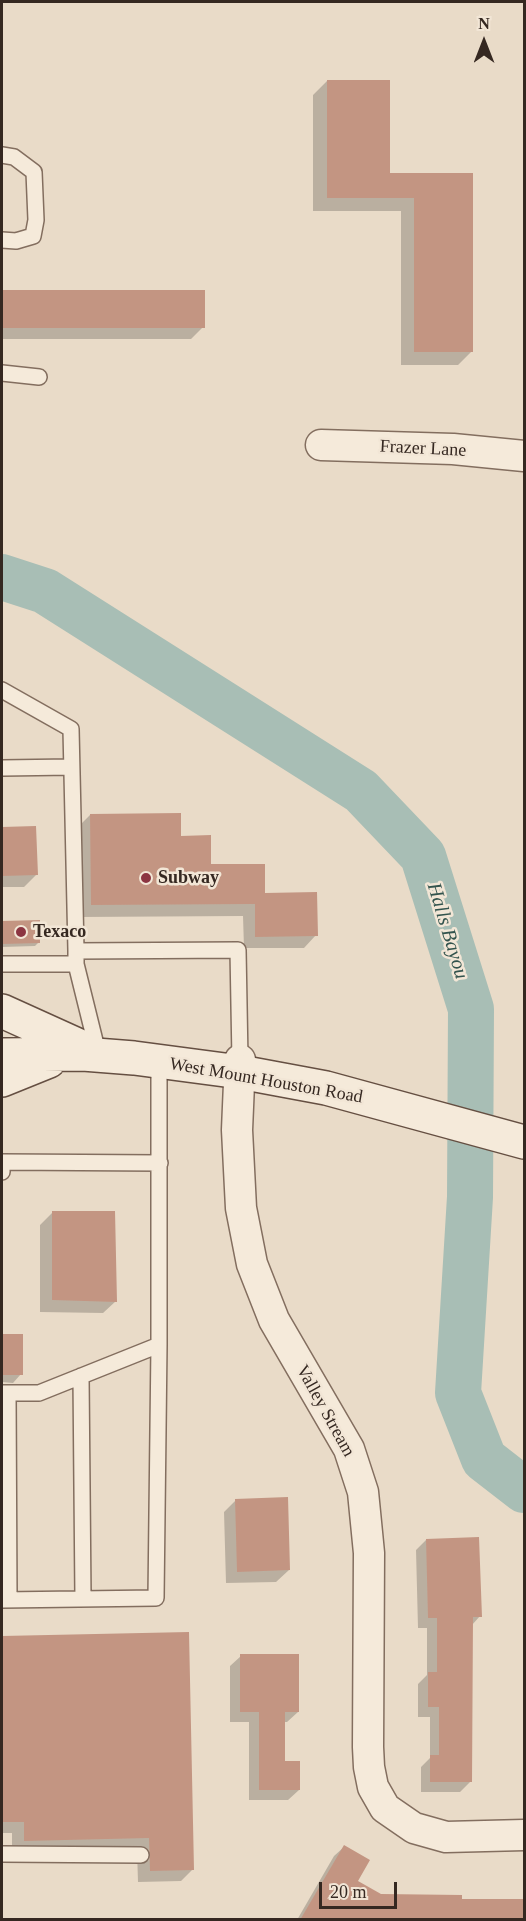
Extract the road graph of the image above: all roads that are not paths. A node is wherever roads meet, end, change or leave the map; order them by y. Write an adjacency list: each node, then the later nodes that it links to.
1 (2, 155): 2 (lane)
2 (2, 240)
3 (2, 373): 4 (lane)
4 (39, 377)
5 (321, 445): 6 (street, Frazer Lane)
6 (525, 456)
7 (2, 690): 8 (lane)
8 (71, 767): 9 (lane); 10 (lane)
9 (2, 768)
10 (75, 957): 11 (lane); 13 (lane); 15 (lane)
11 (2, 964)
12 (2, 1011): 13 (main road)
13 (83, 1054): 14 (main road, West Mount Houston Road); 15 (main road, West Mount Houston Road); 17 (main road)
14 (2, 1055)
15 (240, 1066): 18 (main road, West Mount Houston Road); 27 (street, Valley Stream)
16 (159, 1076): 20 (lane)
17 (2, 1080)
18 (525, 1142)
19 (2, 1162): 20 (lane); 21 (lane)
20 (160, 1162): 22 (lane)
21 (2, 1172)
22 (159, 1345): 23 (lane); 25 (lane)
23 (81, 1376): 24 (lane); 25 (lane)
24 (5, 1393): 26 (lane)
25 (83, 1599): 26 (lane)
26 (5, 1600)
27 (525, 1836)
28 (2, 1854): 29 (lane)
29 (141, 1855)

